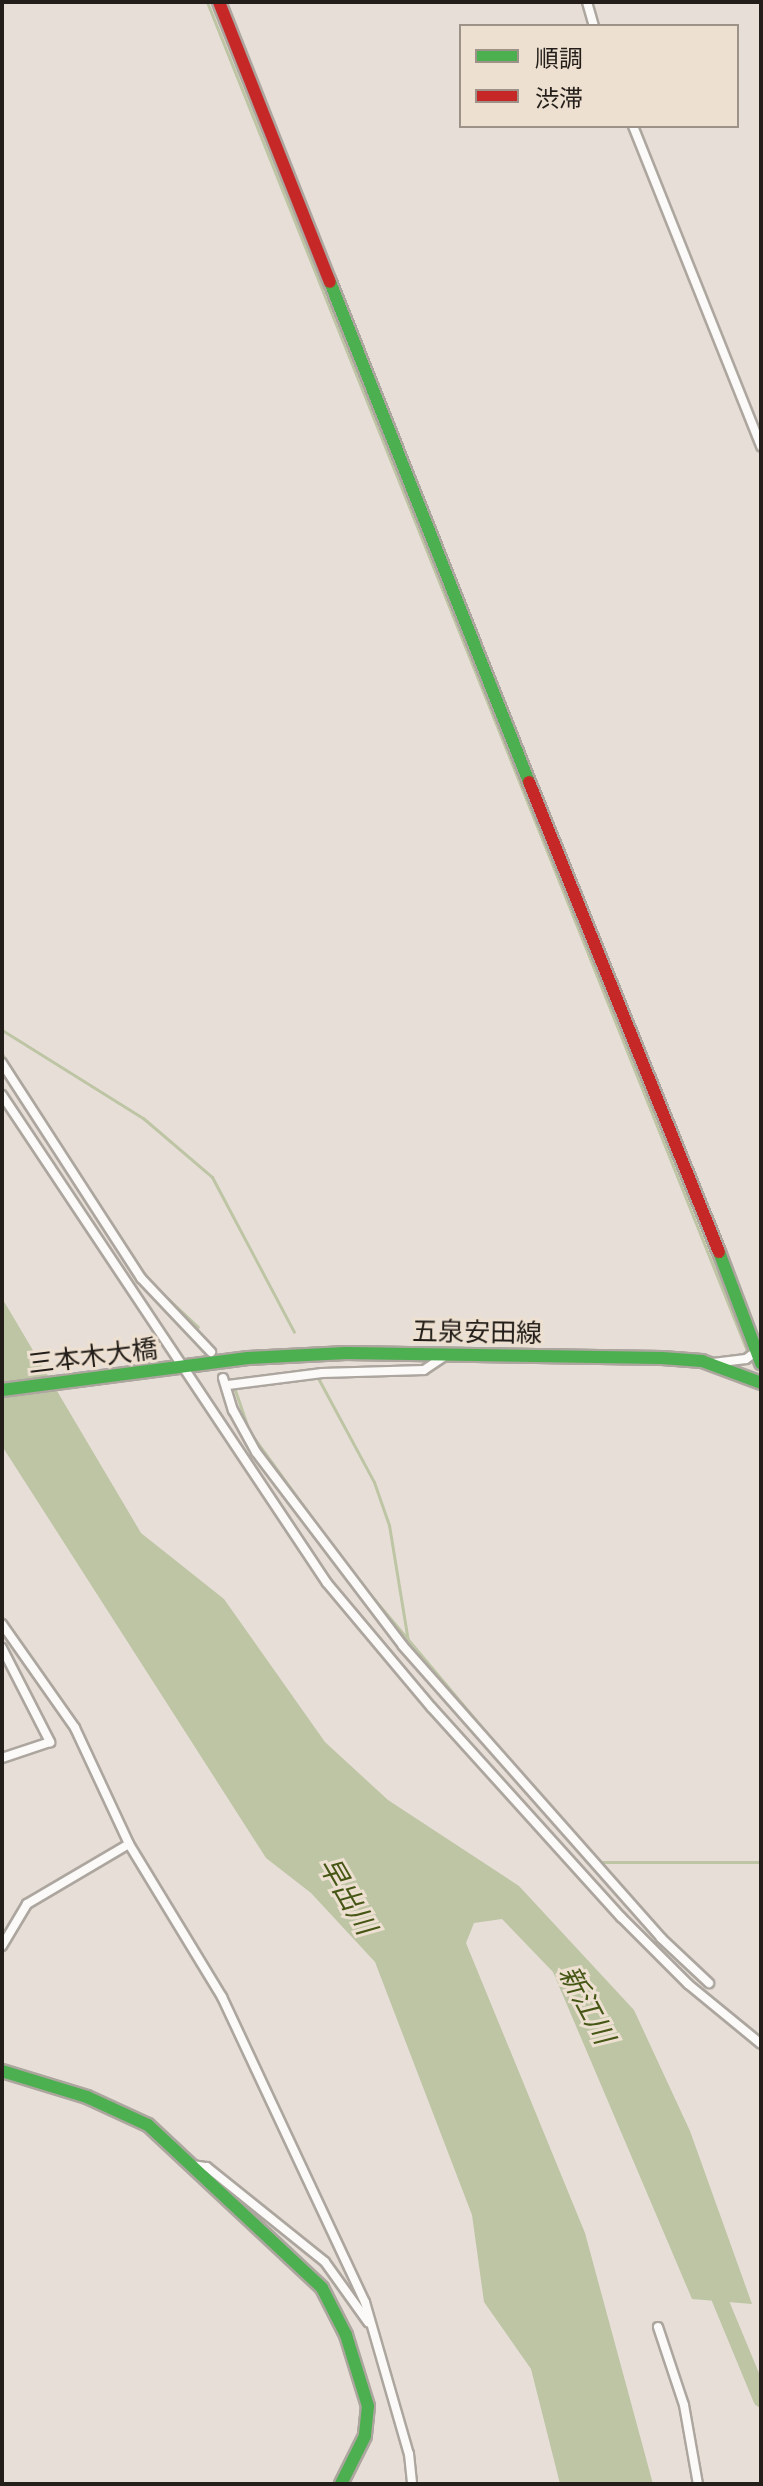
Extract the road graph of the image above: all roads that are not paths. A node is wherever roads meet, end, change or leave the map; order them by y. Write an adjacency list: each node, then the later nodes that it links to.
1 (219, 2): 9 (street)
2 (587, 2): 3 (street)
3 (593, 24)
4 (634, 128): 5 (street)
5 (761, 446)
6 (2, 1063): 8 (street)
7 (2, 1095): 12 (street)
8 (211, 1352)
9 (760, 1354): 11 (street)
10 (446, 1355): 11 (street, 五泉安田線); 12 (street, 五泉安田線); 20 (street)
11 (708, 1364): 13 (street, 五泉安田線)
12 (186, 1368): 14 (street, 三本木大橋); 21 (street)
13 (761, 1383)
14 (2, 1390)
15 (2, 1624): 18 (street)
16 (2, 1648): 17 (street)
17 (2, 1758)
18 (129, 1844): 19 (street); 25 (street)
19 (2, 1946)
20 (709, 1983)
21 (761, 2044)
22 (2, 2071): 23 (street)
23 (192, 2165): 25 (street); 26 (street)
24 (658, 2327): 28 (street)
25 (378, 2340): 27 (street)
26 (341, 2484)
27 (412, 2484)
28 (698, 2484)

